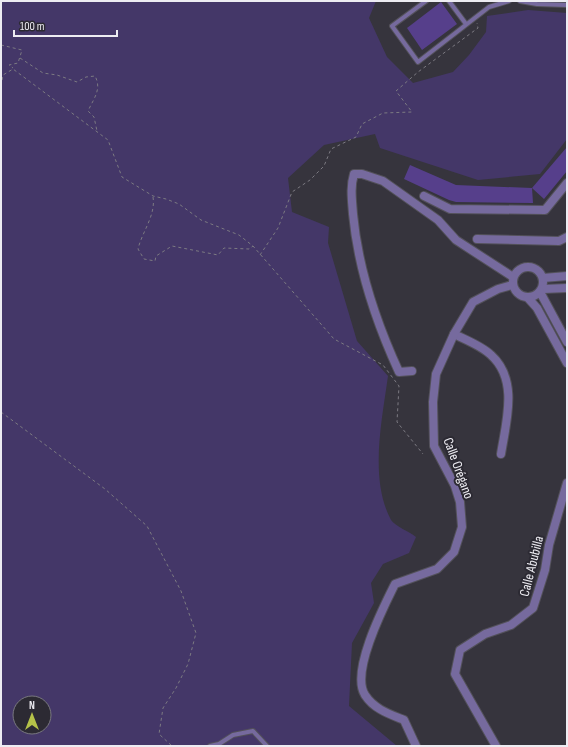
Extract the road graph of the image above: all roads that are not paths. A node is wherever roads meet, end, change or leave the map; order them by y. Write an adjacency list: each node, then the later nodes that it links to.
1 (426, 1): 6 (lane)
2 (449, 1): 6 (lane)
3 (509, 1): 6 (lane)
4 (520, 1): 5 (lane)
5 (567, 5)
6 (466, 24)
7 (567, 183): 8 (street)
8 (424, 196)
9 (567, 237): 10 (street)
10 (477, 239)
11 (567, 276): 12 (street)
12 (543, 278): 13 (street); 15 (street)
13 (513, 281): 16 (street); 17 (street, Calle Orégano); 20 (street)
14 (567, 288): 15 (street)
15 (541, 290): 16 (street); 18 (street)
16 (528, 298): 19 (street)
17 (454, 334): 21 (street); 25 (street, Calle Orégano)
18 (567, 342)
19 (567, 363)
20 (412, 371)
21 (501, 454)
22 (567, 483): 26 (street, Calle Abubilla)
23 (210, 746): 24 (lane)
24 (267, 746)
25 (416, 746)
26 (496, 746)

